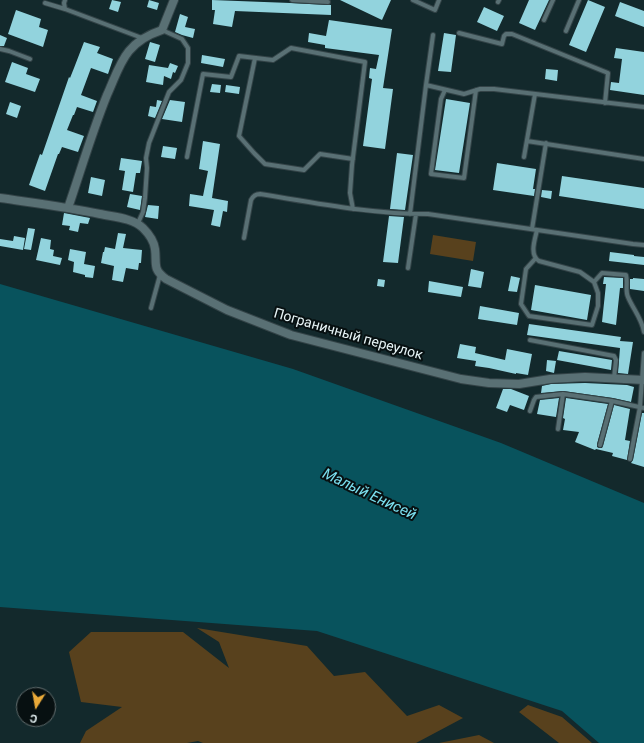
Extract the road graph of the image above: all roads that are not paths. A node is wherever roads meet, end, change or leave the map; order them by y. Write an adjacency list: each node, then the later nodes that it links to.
1 (65, 0): 10 (lane)
2 (174, 0): 12 (street)
3 (292, 0): 8 (lane)
4 (413, 0): 5 (lane)
5 (439, 0)
6 (553, 0): 11 (lane)
7 (579, 0): 13 (lane)
8 (328, 2)
9 (45, 3): 10 (lane)
10 (65, 9): 16 (lane)
11 (544, 20)
12 (162, 30): 16 (street); 37 (lane)
13 (566, 31)
14 (459, 34): 24 (lane)
15 (433, 35): 20 (lane)
16 (143, 38): 33 (street)
17 (0, 49): 19 (lane)
18 (255, 58): 28 (lane); 30 (lane); 30 (lane)
19 (30, 59)
20 (426, 85): 21 (lane); 35 (lane)
21 (445, 90): 22 (lane); 22 (lane)
22 (476, 90): 23 (lane)
23 (535, 94): 24 (lane); 26 (lane)
24 (606, 103): 25 (lane)
25 (644, 107)
26 (527, 140): 27 (lane); 29 (lane)
27 (546, 143): 31 (lane); 38 (lane)
28 (187, 157)
29 (524, 157)
30 (353, 159): 34 (lane)
31 (644, 159)
32 (0, 198): 33 (street)
33 (68, 208): 37 (street)
34 (353, 209): 35 (lane); 39 (lane)
35 (410, 214): 36 (lane)
36 (416, 214): 38 (lane); 42 (lane)
37 (138, 223): 43 (street)
38 (534, 229): 40 (lane); 41 (lane)
39 (244, 238)
40 (644, 244)
41 (536, 259): 44 (lane); 44 (lane)
42 (408, 268)
43 (160, 275): 45 (lane); 49 (street, Пограничный переулок)
44 (594, 282): 46 (lane)
45 (151, 308)
46 (644, 332)
47 (530, 340): 49 (lane)
48 (644, 353): 50 (lane)
49 (614, 378): 50 (street, Пограничный переулок)
50 (643, 379): 53 (lane)
51 (562, 394): 52 (lane); 54 (lane); 55 (lane)
52 (612, 401): 53 (lane); 56 (lane)
53 (642, 408): 57 (lane)
54 (530, 411)
55 (558, 429)
56 (600, 445)
57 (630, 459)

